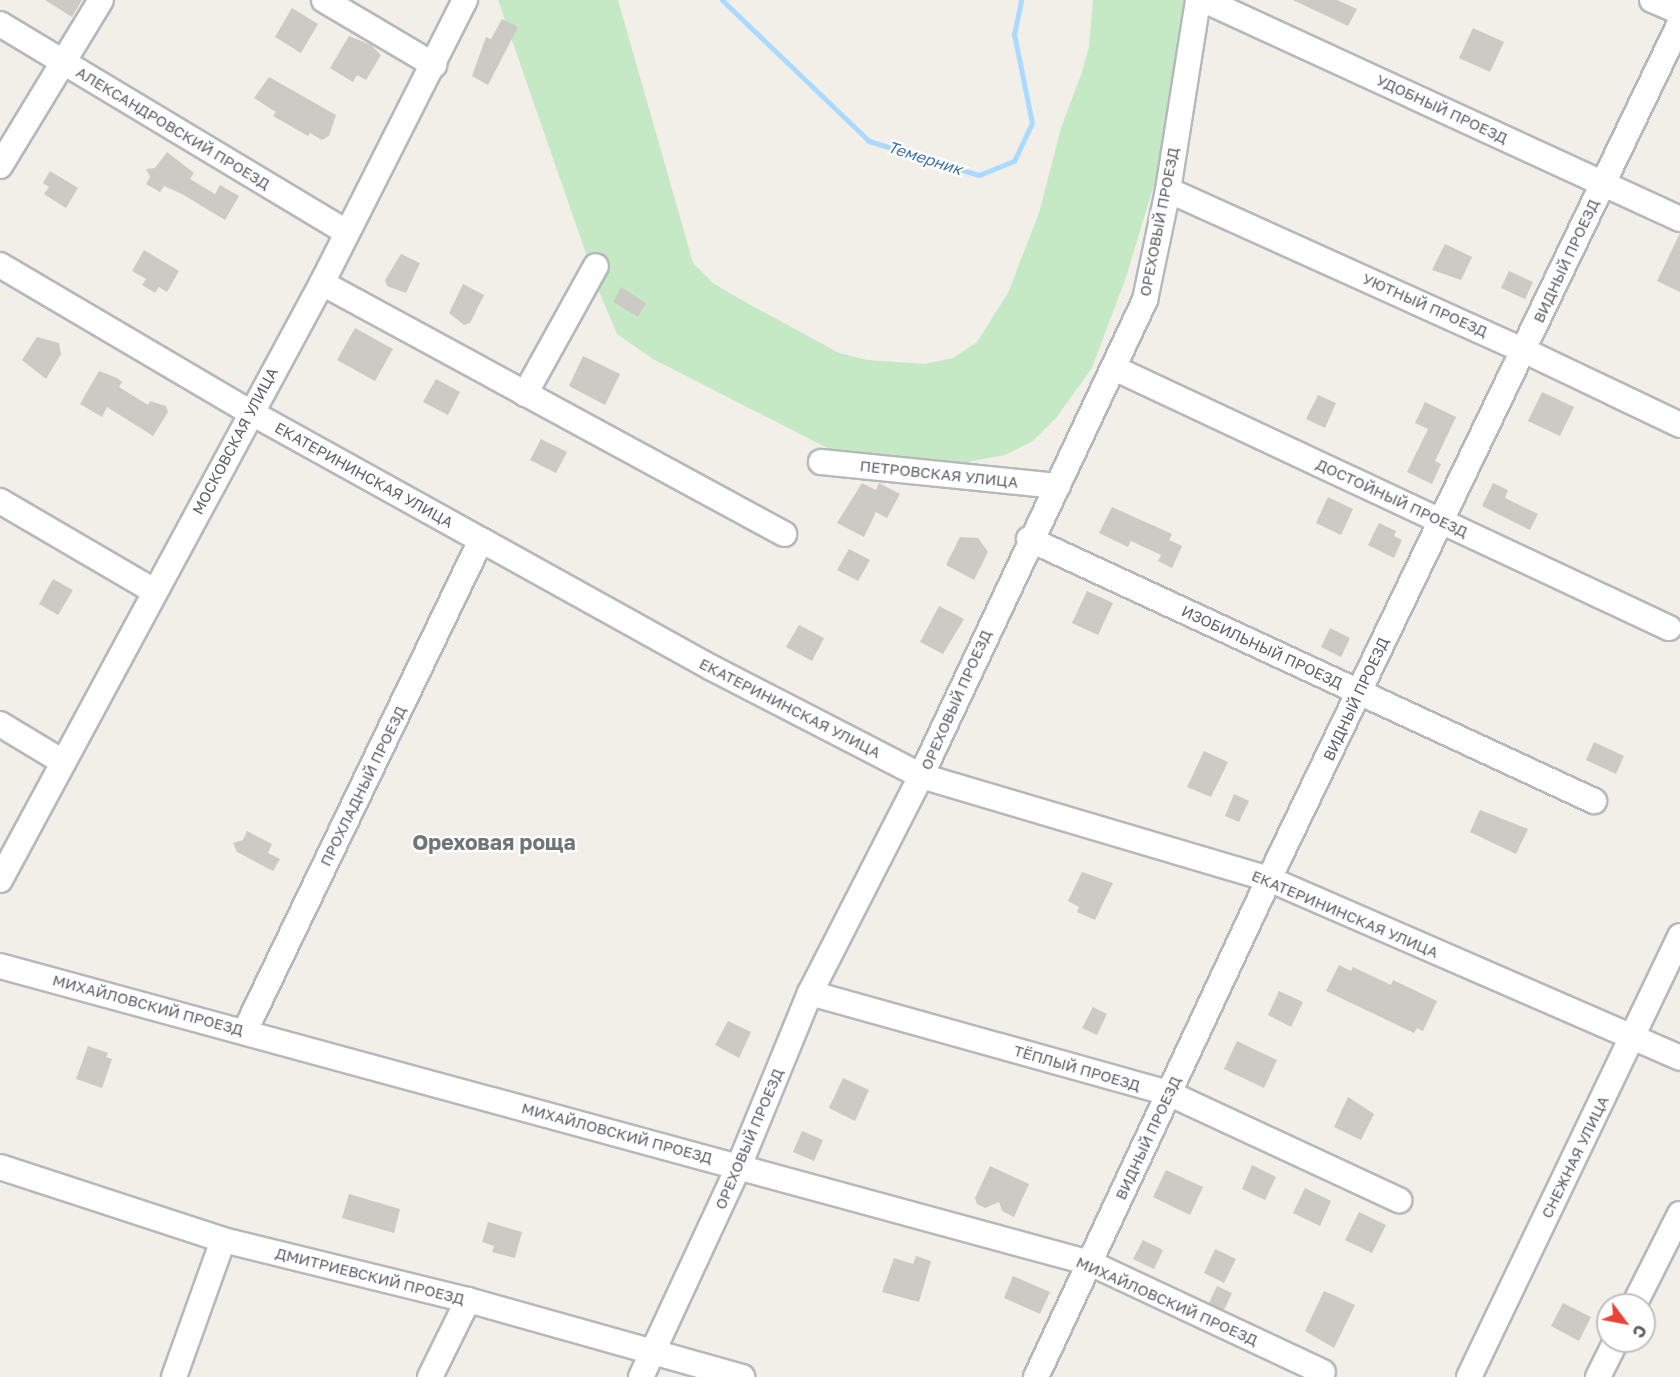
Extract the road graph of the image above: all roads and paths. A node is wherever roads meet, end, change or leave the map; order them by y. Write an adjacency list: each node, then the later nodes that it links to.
1 (100, 0): 10 (street)
2 (324, 0): 11 (street)
3 (465, 0): 11 (street, МОСКОВСКАЯ УЛИЦА)
4 (1198, 0): 14 (street, ОРЕХОВЫЙ ПРОЕЗД)
5 (1204, 0): 13 (street, УДОБНЫЙ ПРОЕЗД)
6 (1652, 0): 7 (street)
7 (1680, 12)
8 (1680, 23): 13 (street, ВИДНЫЙ ПРОЕЗД)
9 (0, 24): 10 (street, АЛЕКСАНДРОВСКИЙ ПРОЕЗД)
10 (63, 62): 12 (street); 16 (street, АЛЕКСАНДРОВСКИЙ ПРОЕЗД)
11 (434, 65): 16 (street, МОСКОВСКАЯ УЛИЦА)
12 (0, 166)
13 (1603, 183): 15 (street, УДОБНЫЙ ПРОЕЗД); 20 (street, ВИДНЫЙ ПРОЕЗД)
14 (1168, 190): 20 (street, УЮТНЫЙ ПРОЕЗД); 21 (street, ОРЕХОВЫЙ ПРОЕЗД)
15 (1680, 219)
16 (346, 232): 19 (street, МОСКОВСКАЯ УЛИЦА)
17 (0, 265): 23 (street, ЕКАТЕРИНИНСКАЯ УЛИЦА)
18 (596, 266): 22 (street)
19 (322, 283): 22 (street); 23 (street, МОСКОВСКАЯ УЛИЦА)
20 (1523, 350): 24 (street, УЮТНЫЙ ПРОЕЗД); 28 (street, ВИДНЫЙ ПРОЕЗД)
21 (1114, 368): 26 (street, ОРЕХОВЫЙ ПРОЕЗД); 28 (street, ДОСТОЙНЫЙ ПРОЕЗД)
22 (525, 393): 29 (street)
23 (250, 412): 31 (street, ЕКАТЕРИНИНСКАЯ УЛИЦА); 32 (street, МОСКОВСКАЯ УЛИЦА)
24 (1680, 425)
25 (821, 462): 26 (street, ПЕТРОВСКАЯ УЛИЦА)
26 (1058, 486): 30 (street, ОРЕХОВЫЙ ПРОЕЗД)
27 (0, 501): 32 (street)
28 (1440, 520): 33 (street, ДОСТОЙНЫЙ ПРОЕЗД); 34 (street, ВИДНЫЙ ПРОЕЗД)
29 (784, 534)
30 (1029, 539): 34 (street, ИЗОБИЛЬНЫЙ ПРОЕЗД); 37 (street, ОРЕХОВЫЙ ПРОЕЗД)
31 (481, 540): 37 (street, ЕКАТЕРИНИНСКАЯ УЛИЦА); 44 (street, ПРОХЛАДНЫЙ ПРОЕЗД)
32 (154, 591): 36 (street, МОСКОВСКАЯ УЛИЦА)
33 (1669, 628)
34 (1360, 693): 38 (street, ИЗОБИЛЬНЫЙ ПРОЕЗД); 39 (street, ВИДНЫЙ ПРОЕЗД)
35 (0, 724): 36 (street)
36 (63, 762): 40 (street, МОСКОВСКАЯ УЛИЦА)
37 (921, 776): 39 (street, ЕКАТЕРИНИНСКАЯ УЛИЦА); 43 (street, ОРЕХОВЫЙ ПРОЕЗД)
38 (1594, 801)
39 (1269, 879): 45 (street, ЕКАТЕРИНИНСКАЯ УЛИЦА); 47 (street, ВИДНЫЙ ПРОЕЗД)
40 (0, 880)
41 (1680, 936): 45 (street, СНЕЖНАЯ УЛИЦА)
42 (0, 966): 44 (street, МИХАЙЛОВСКИЙ ПРОЕЗД)
43 (810, 993): 47 (street, ТЁПЛЫЙ ПРОЕЗД); 48 (street, ОРЕХОВЫЙ ПРОЕЗД)
44 (245, 1031): 48 (street, МИХАЙЛОВСКИЙ ПРОЕЗД)
45 (1633, 1035): 46 (street, ЕКАТЕРИНИНСКАЯ УЛИЦА); 64 (street, СНЕЖНАЯ УЛИЦА)
46 (1680, 1058)
47 (1168, 1093): 50 (street, ТЁПЛЫЙ ПРОЕЗД); 53 (street, ВИДНЫЙ ПРОЕЗД)
48 (739, 1166): 53 (street, МИХАЙЛОВСКИЙ ПРОЕЗД); 56 (street, ОРЕХОВЫЙ ПРОЕЗД)
49 (0, 1167): 52 (street, ДМИТРИЕВСКИЙ ПРОЕЗД)
50 (1400, 1200)
51 (1680, 1214): 54 (street)
52 (223, 1240): 55 (street, ДМИТРИЕВСКИЙ ПРОЕЗД); 59 (street)
53 (1090, 1263): 58 (street, МИХАЙЛОВСКИЙ ПРОЕЗД); 63 (street, ВИДНЫЙ ПРОЕЗД)
54 (1640, 1293)
55 (468, 1300): 56 (street, ДМИТРИЕВСКИЙ ПРОЕЗД); 60 (street)
56 (653, 1352): 61 (street, ОРЕХОВЫЙ ПРОЕЗД); 62 (street, ДМИТРИЕВСКИЙ ПРОЕЗД)
57 (1610, 1353): 65 (street)
58 (1323, 1372)
59 (174, 1377)
60 (430, 1377)
61 (641, 1377)
62 (742, 1377)
63 (1036, 1377)
64 (1469, 1377)
65 (1598, 1377)

